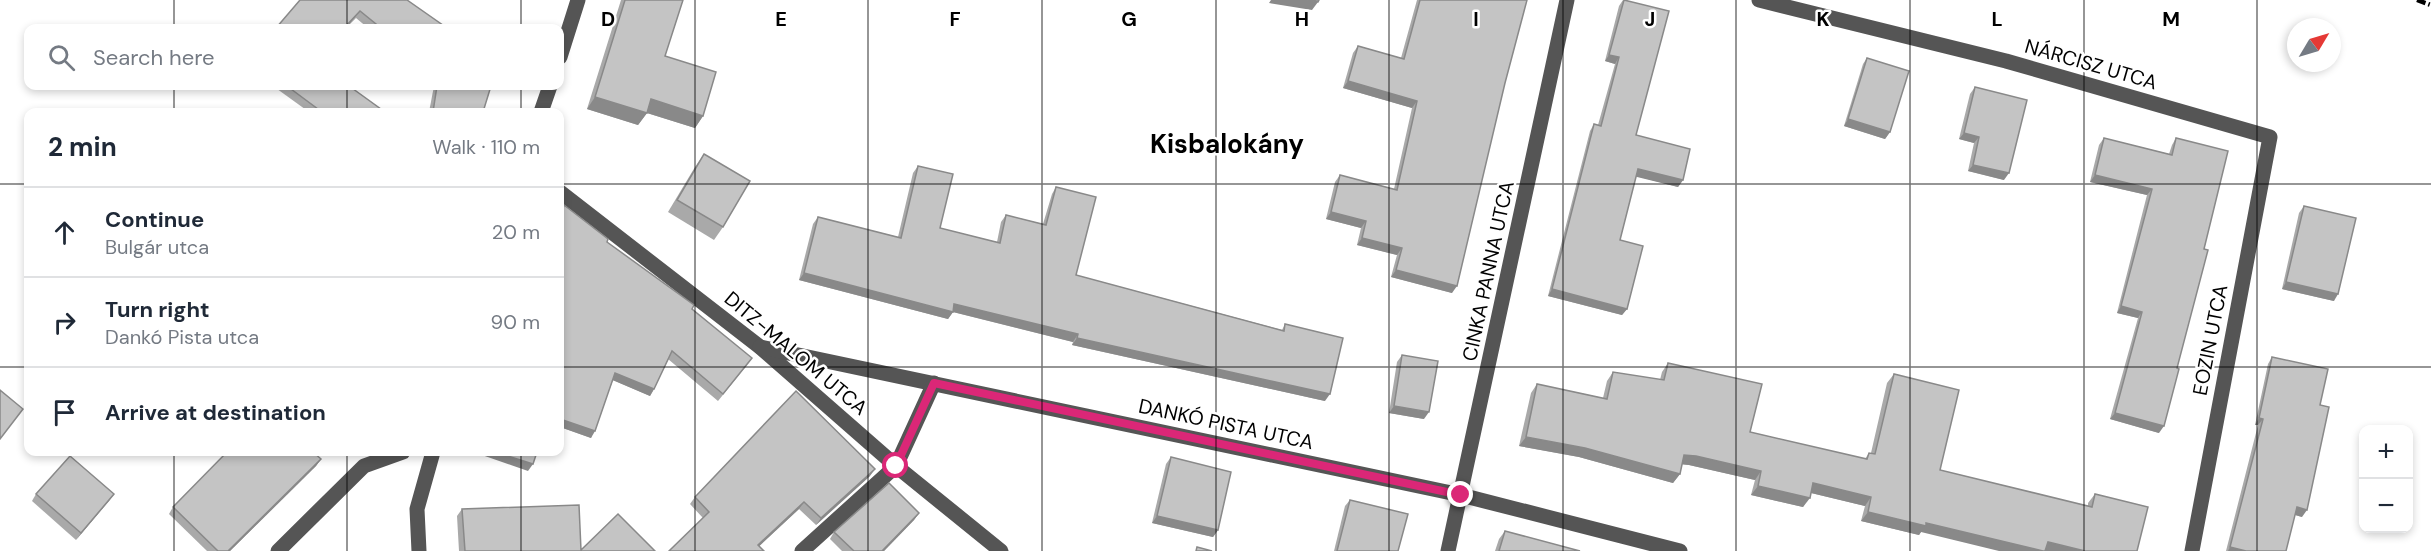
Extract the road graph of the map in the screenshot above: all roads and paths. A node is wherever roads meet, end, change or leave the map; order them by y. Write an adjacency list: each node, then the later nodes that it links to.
1 (578, 0): 4 (street)
2 (1567, 0): 14 (street, CINKA PANNA UTCA)
3 (1759, 0): 7 (street, NÁRCISZ UTCA)
4 (564, 44)
5 (549, 90): 6 (street)
6 (542, 108)
7 (2270, 136): 21 (street, EOZIN UTCA)
8 (564, 195): 9 (street, DITZ-MALOM UTCA)
9 (760, 348): 10 (street, DANKÓ PISTA UTCA); 13 (street, DITZ-MALOM UTCA)
10 (934, 383): 13 (street); 14 (street, DANKÓ PISTA UTCA)
11 (392, 456): 15 (street)
12 (432, 456): 16 (street)
13 (896, 466): 17 (street); 18 (street, DITZ-MALOM UTCA)
14 (1461, 495): 19 (street, CINKA PANNA UTCA); 20 (street, DANKÓ PISTA UTCA)
15 (278, 551)
16 (419, 551)
17 (802, 551)
18 (1001, 551)
19 (1448, 551)
20 (1680, 551)
21 (2192, 551)

